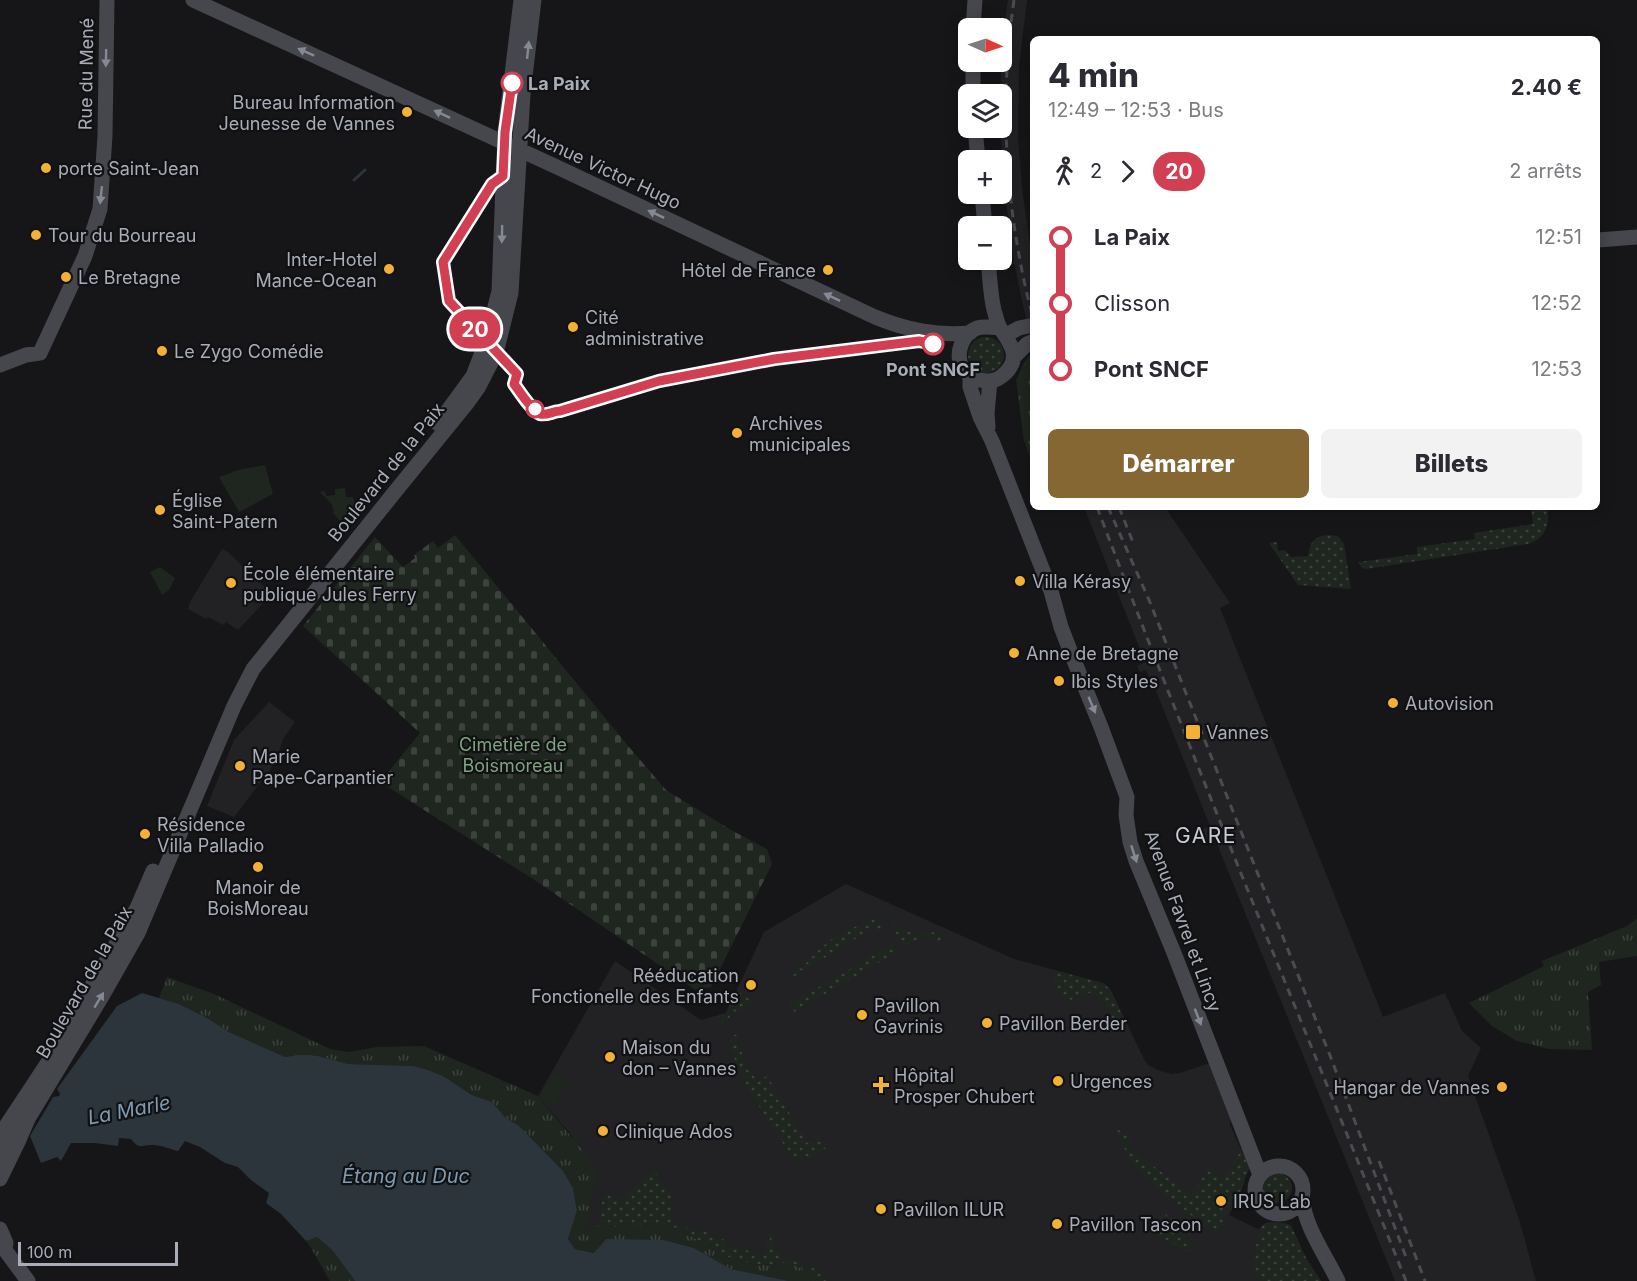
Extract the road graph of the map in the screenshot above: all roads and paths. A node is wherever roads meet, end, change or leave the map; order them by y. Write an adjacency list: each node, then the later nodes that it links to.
1 (106, 0): 18 (street, Rue du Mené, one-way to 18)
2 (193, 0): 7 (street, Avenue Victor Hugo, one-way to 2)
3 (520, 0): 7 (street, Boulevard de la Paix)
4 (534, 0): 8 (street, Boulevard de la Paix, one-way to 4)
5 (975, 0): 6 (street)
6 (974, 18)
7 (504, 143): 8 (street, Avenue Victor Hugo); 22 (street, Boulevard de la Paix, one-way to 22)
8 (519, 150): 14 (street, Avenue Victor Hugo, one-way to 8); 26 (street, Boulevard de la Paix, one-way to 8)
9 (1637, 237): 10 (street)
10 (1600, 240)
11 (989, 270): 12 (street)
12 (992, 301): 14 (street); 15 (street)
13 (1030, 326): 15 (street)
14 (976, 330): 15 (street); 19 (street)
15 (1003, 332): 17 (street)
16 (1030, 343): 17 (street)
17 (1013, 358): 20 (street)
18 (0, 365)
19 (970, 375): 20 (street); 21 (street, Avenue Favrel et Lincy)
20 (990, 381): 21 (street, Avenue Favrel et Lincy)
21 (992, 441): 25 (street, Avenue Favrel et Lincy, one-way to 25)
22 (31, 1090): 23 (street, Boulevard de la Paix); 24 (street)
23 (0, 1135)
24 (0, 1154)
25 (1260, 1175): 27 (street); 28 (street)
26 (0, 1179)
27 (1302, 1196): 28 (street); 30 (street)
28 (1283, 1213): 30 (street)
29 (0, 1228): 31 (street)
30 (1312, 1231): 33 (street)
31 (3, 1249): 32 (street)
32 (28, 1281)
33 (1338, 1281)

